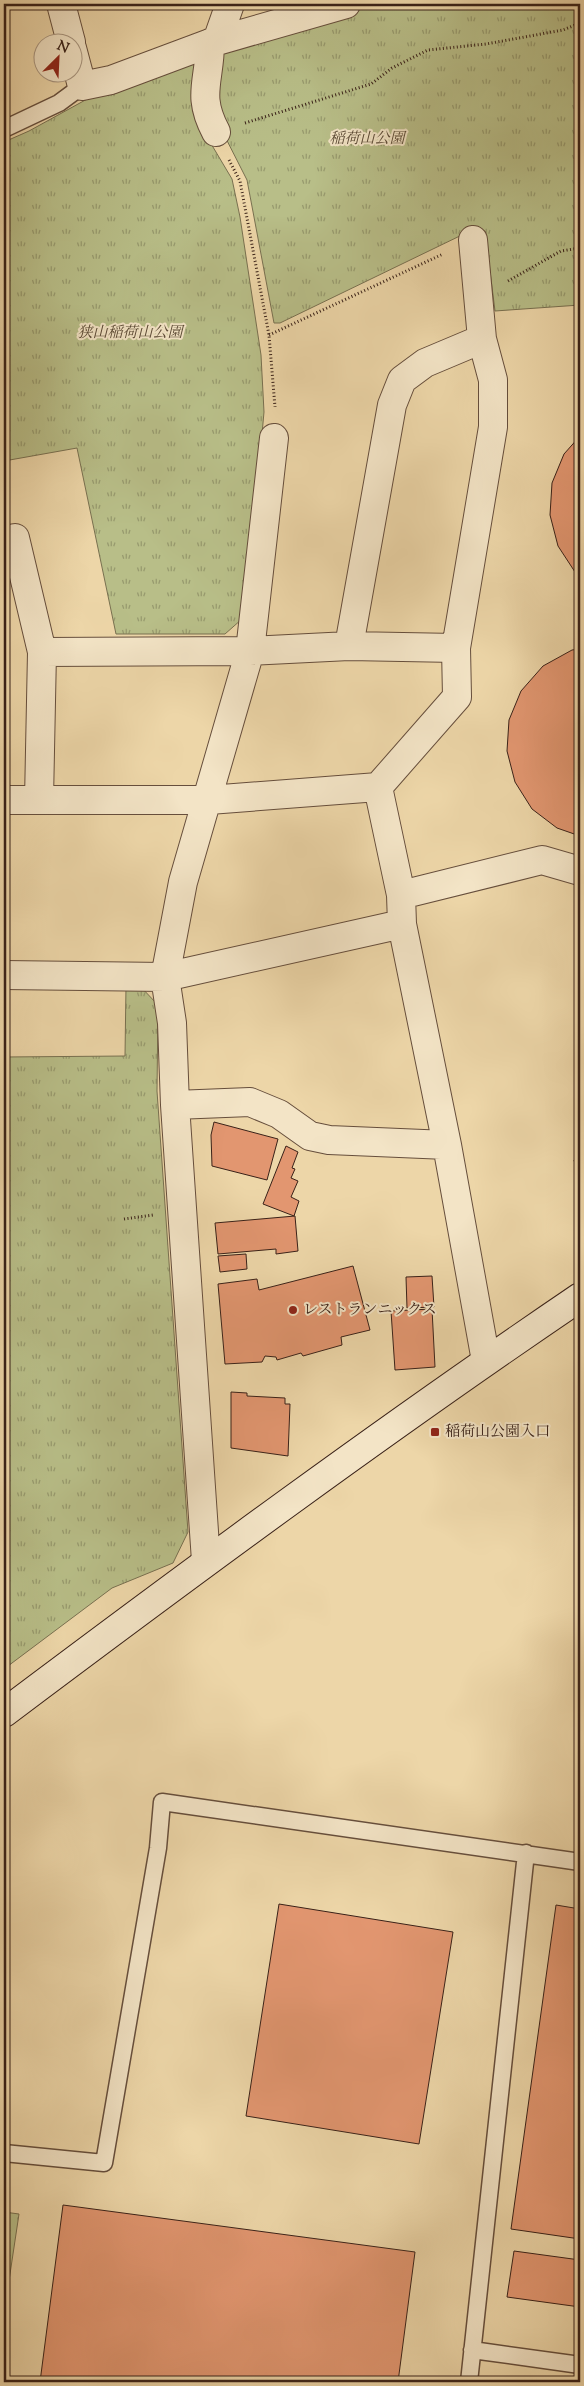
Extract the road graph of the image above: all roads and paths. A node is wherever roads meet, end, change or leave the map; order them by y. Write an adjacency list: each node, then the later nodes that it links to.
1 (61, 4): 5 (street)
2 (230, 4): 6 (street)
3 (346, 4): 6 (street)
4 (580, 23): 10 (path)
5 (68, 32)
6 (214, 42): 8 (street); 10 (street)
7 (81, 82): 8 (street)
8 (82, 86): 9 (lane)
9 (4, 129)
10 (216, 132): 14 (path)
11 (473, 240): 13 (street); 14 (path)
12 (580, 248): 13 (path)
13 (478, 300): 15 (street)
14 (269, 335): 16 (path)
15 (482, 339): 18 (street); 19 (street)
16 (274, 438): 20 (street)
17 (4, 541): 21 (street)
18 (349, 646): 19 (street); 20 (street)
19 (456, 648): 22 (street)
20 (250, 651): 21 (street); 25 (street)
21 (42, 652): 24 (street)
22 (378, 788): 25 (street); 27 (street)
23 (4, 800): 24 (street)
24 (39, 800): 25 (street)
25 (209, 800): 30 (street)
26 (580, 871): 27 (street)
27 (401, 895): 28 (street)
28 (402, 924): 30 (street); 32 (street)
29 (4, 975): 30 (street)
30 (165, 977): 31 (street)
31 (175, 1104): 32 (street); 37 (street)
32 (447, 1145): 36 (street)
33 (155, 1215): 34 (path)
34 (124, 1219)
35 (580, 1297): 36 (street)
36 (486, 1361): 37 (street)
37 (206, 1561): 38 (street)
38 (4, 1713)
39 (526, 1853): 40 (lane); 41 (lane); 42 (lane)
40 (580, 1862)
41 (4, 2153)
42 (472, 2350): 43 (lane); 44 (lane)
43 (580, 2365)
44 (468, 2382)

